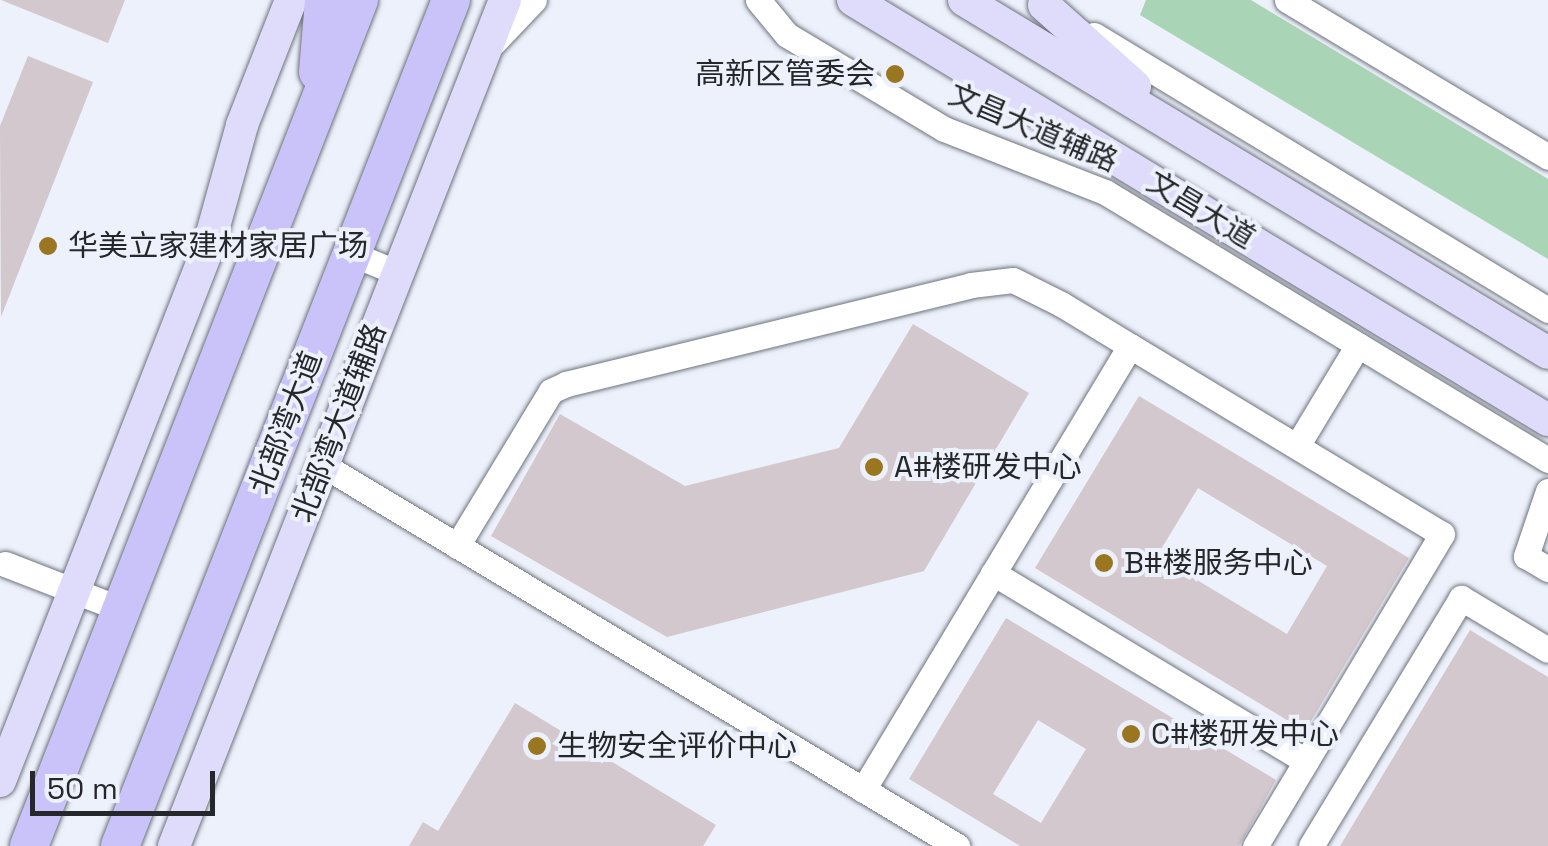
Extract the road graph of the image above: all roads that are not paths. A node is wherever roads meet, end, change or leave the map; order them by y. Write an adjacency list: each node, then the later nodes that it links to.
1 (291, 0): 35 (main road)
2 (324, 0): 17 (highway)
3 (359, 0): 17 (highway)
4 (451, 0): 20 (highway, 北部湾大道)
5 (504, 0): 15 (main road, 北部湾大道辅路)
6 (534, 0): 15 (street)
7 (758, 0): 23 (street, 文昌大道辅路)
8 (825, 0): 14 (main road)
9 (853, 0): 14 (main road, 文昌大道)
10 (964, 0): 13 (main road, 文昌大道)
11 (1287, 0): 19 (street)
12 (1040, 2): 18 (main road); 22 (street)
13 (1000, 22): 16 (main road); 18 (main road, 文昌大道)
14 (893, 24): 16 (main road, 文昌大道)
15 (484, 54): 21 (main road, 北部湾大道辅路)
16 (971, 71): 26 (main road, 文昌大道)
17 (314, 115): 36 (highway)
18 (1198, 142): 25 (main road, 文昌大道)
19 (1548, 158)
20 (352, 254): 21 (street); 42 (highway, 北部湾大道)
21 (398, 273): 29 (main road, 北部湾大道辅路)
22 (1548, 310)
23 (1358, 345): 27 (street); 28 (street, 文昌大道辅路)
24 (1130, 346): 27 (street); 31 (street); 34 (street)
25 (1548, 353)
26 (1548, 420)
27 (1297, 446): 38 (street)
28 (1548, 460)
29 (323, 465): 31 (street); 43 (main road, 北部湾大道辅路)
30 (1548, 491): 33 (street)
31 (457, 546): 40 (street)
32 (6, 564): 35 (street)
33 (1548, 569)
34 (993, 573): 38 (street); 40 (street)
35 (74, 591): 36 (street); 39 (main road)
36 (121, 609): 41 (highway)
37 (1548, 650): 46 (street)
38 (1306, 761): 45 (street)
39 (0, 781)
40 (863, 790): 44 (street)
41 (29, 846)
42 (120, 846)
43 (174, 846)
44 (957, 846)
45 (1254, 846)
46 (1311, 846)

